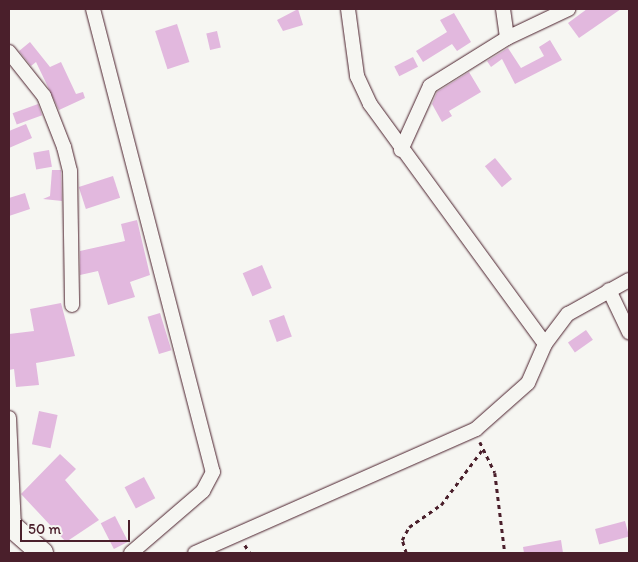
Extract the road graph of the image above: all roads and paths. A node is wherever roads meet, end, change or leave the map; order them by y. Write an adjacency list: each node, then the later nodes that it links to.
1 (93, 9): 18 (street)
2 (348, 9): 7 (street)
3 (503, 9): 5 (street)
4 (568, 9): 5 (street)
5 (507, 38): 7 (street)
6 (9, 52): 10 (street)
7 (401, 150): 12 (street)
8 (629, 280): 9 (street)
9 (609, 290): 11 (street); 12 (street)
10 (72, 305)
11 (629, 332)
12 (545, 344): 14 (street)
13 (9, 418): 16 (street)
14 (476, 429): 15 (path); 19 (street)
15 (482, 450): 20 (path); 21 (path)
16 (11, 526): 17 (main road)
17 (42, 553)
18 (131, 553)
19 (195, 553)
20 (406, 553)
21 (505, 553)

